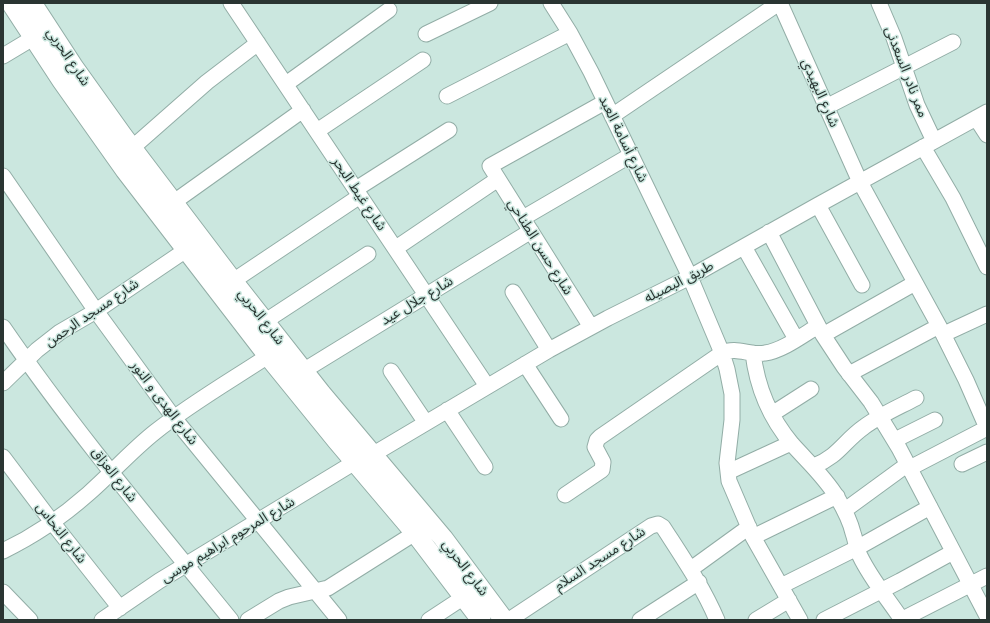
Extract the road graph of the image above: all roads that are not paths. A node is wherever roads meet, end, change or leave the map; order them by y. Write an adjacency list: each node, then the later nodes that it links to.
1 (11, 3): 11 (street, شارع الحربي)
2 (32, 3): 28 (street, شارع الحربي)
3 (232, 3): 13 (street, شارع غيط البحر)
4 (490, 3): 10 (street)
5 (552, 3): 9 (street, شارع أسامة العبد)
6 (780, 3): 20 (street, شارع البهيدي); 23 (street)
7 (879, 3): 16 (street, ممر نادر السعدنى)
8 (389, 10): 17 (street)
9 (570, 32): 18 (street); 19 (street, شارع أسامة العبد)
10 (426, 34)
11 (33, 38): 14 (street); 41 (street, شارع الحربي)
12 (953, 42): 16 (street)
13 (258, 43): 17 (street, شارع غيط البحر); 28 (street)
14 (3, 56)
15 (423, 60): 25 (street)
16 (904, 67): 20 (street); 27 (street, ممر نادر السعدنى)
17 (286, 84): 21 (street, شارع غيط البحر)
18 (447, 96)
19 (605, 102): 23 (street, شارع أسامة العبد); 31 (street, شارع حسن الطناحي)
20 (826, 108): 32 (street, شارع البهيدي)
21 (304, 110): 25 (street, شارع غيط البحر); 34 (street)
22 (981, 115): 26 (street); 27 (street, طريق البصيله)
23 (612, 116): 29 (street, شارع أسامة العبد)
24 (449, 130): 33 (street)
25 (317, 131): 33 (street, شارع غيط البحر)
26 (987, 135)
27 (928, 144): 32 (street, طريق البصيله); 43 (street, ممر نادر السعدنى)
28 (132, 148): 34 (street, شارع الحربي)
29 (631, 155): 36 (street); 45 (street, شارع أسامة العبد)
30 (3, 176): 50 (street, شارع الهدى و النور)
31 (498, 179): 36 (street, شارع حسن الطناحي); 40 (street)
32 (860, 182): 35 (street, طريق البصيله); 46 (street, شارع البهيدي)
33 (358, 192): 40 (street, شارع غيط البحر); 44 (street)
34 (174, 202): 44 (street, شارع الحربي)
35 (818, 205): 38 (street, طريق البصيله); 47 (street)
36 (522, 218): 37 (street, شارع حسن الطناحي)
37 (531, 231): 49 (street, شارع جلال عيد); 54 (street, شارع حسن الطناحي)
38 (769, 232): 39 (street, طريق البصيله); 56 (street)
39 (744, 247): 45 (street, طريق البصيله); 57 (street)
40 (396, 248): 49 (street, شارع غيط البحر)
41 (186, 250): 44 (street, شارع الحربي); 50 (street, شارع مسجد الرحمن)
42 (368, 254): 52 (street)
43 (987, 267)
44 (221, 275): 52 (street, شارع الحربي); 61 (street, شارع الحربي)
45 (690, 278): 54 (street, طريق البصيله); 60 (street, شارع أسامة العبد)
46 (916, 284): 55 (street, شارع البهيدي); 56 (street)
47 (862, 285)
48 (513, 292): 58 (street)
49 (426, 295): 64 (street, شارع جلال عيد); 68 (street, شارع غيط البحر)
50 (96, 311): 62 (street, شارع مسجد الرحمن); 74 (street, شارع الهدى و النور)
51 (987, 314): 55 (street)
52 (264, 322): 64 (street, شارع الحربي)
53 (3, 327): 62 (street, شارع العزاق)
54 (591, 327): 58 (street, طريق البصيله)
55 (942, 330): 66 (street); 78 (street, شارع البهيدي)
56 (821, 331): 57 (street); 66 (street)
57 (796, 339): 59 (street)
58 (549, 350): 63 (street, طريق البصيله)
59 (753, 353): 60 (street); 72 (street)
60 (722, 354): 90 (street, شارع أسامة العبد); 91 (street)
61 (268, 356): 74 (street); 84 (street, شارع الحربي)
62 (26, 360): 67 (street, شارع مسجد الرحمن); 89 (street, شارع العزاق)
63 (525, 364): 68 (street, طريق البصيله); 75 (street)
64 (303, 371): 82 (street, شارع الحربي)
65 (391, 371): 77 (street)
66 (849, 374): 73 (street)
67 (3, 383)
68 (487, 386): 71 (street, طريق البصيله)
69 (811, 388): 72 (street)
70 (916, 398): 73 (street)
71 (447, 410): 77 (street, طريق البصيله); 88 (street)
72 (772, 414): 80 (street)
73 (880, 417): 79 (street); 86 (street)
74 (174, 418): 89 (street); 95 (street, شارع الهدى و النور)
75 (561, 419)
76 (935, 420): 79 (street)
77 (426, 423): 82 (street, طريق البصيله)
78 (987, 428): 87 (street)
79 (895, 440): 87 (street)
80 (791, 443): 86 (street); 90 (street)
81 (987, 452): 85 (street)
82 (372, 455): 102 (street, شارع الحربي)
83 (3, 457): 96 (street, شارع النحاس)
84 (355, 462): 95 (street, شارع المرحوم ابراهيم موسى); 98 (street, شارع الحربي)
85 (962, 464)
86 (814, 466): 92 (street)
87 (909, 466): 93 (street); 94 (street)
88 (485, 467)
89 (112, 472): 96 (street); 103 (street, شارع العزاق)
90 (728, 472): 97 (street, شارع أسامة العبد)
91 (565, 495)
92 (837, 496): 94 (street); 97 (street)
93 (930, 507): 99 (street); 101 (street)
94 (845, 510): 99 (street)
95 (258, 521): 103 (street, شارع المرحوم ابراهيم موسى); 112 (street, شارع الهدى و النور)
96 (52, 522): 100 (street); 115 (street, شارع النحاس)
97 (751, 532): 104 (street); 109 (street, شارع أسامة العبد)
98 (415, 533): 105 (street, شارع الحربي); 112 (street)
99 (856, 548): 109 (street); 110 (street)
100 (3, 551)
101 (953, 552): 108 (street); 110 (street)
102 (460, 560): 105 (street); 124 (street, شارع الحربي)
103 (186, 565): 115 (street, شارع المرحوم ابراهيم موسى); 119 (street, شارع العزاق)
104 (691, 569): 107 (street, شارع مسجد السلام); 125 (street, شارع مسجد السلام)
105 (445, 571): 113 (street, شارع الحربي)
106 (987, 576): 108 (street)
107 (699, 582): 126 (street); 127 (street, شارع مسجد السلام)
108 (970, 585): 116 (street); 131 (street)
109 (781, 586): 114 (street, شارع أسامة العبد)
110 (882, 591): 130 (street); 131 (street)
111 (3, 592): 117 (street)
112 (316, 592): 120 (street); 121 (street, شارع الهدى و النور)
113 (464, 597): 122 (street); 123 (street, شارع الحربي)
114 (789, 600): 128 (street); 129 (street, شارع أسامة العبد)
115 (120, 608): 118 (street, شارع المرحوم ابراهيم موسى)
116 (987, 616)
117 (30, 620)
118 (102, 620)
119 (231, 620)
120 (248, 620)
121 (339, 620)
122 (429, 620)
123 (481, 620)
124 (504, 620)
125 (508, 620)
126 (640, 620)
127 (717, 620)
128 (756, 620)
129 (800, 620)
130 (824, 620)
131 (902, 620)

